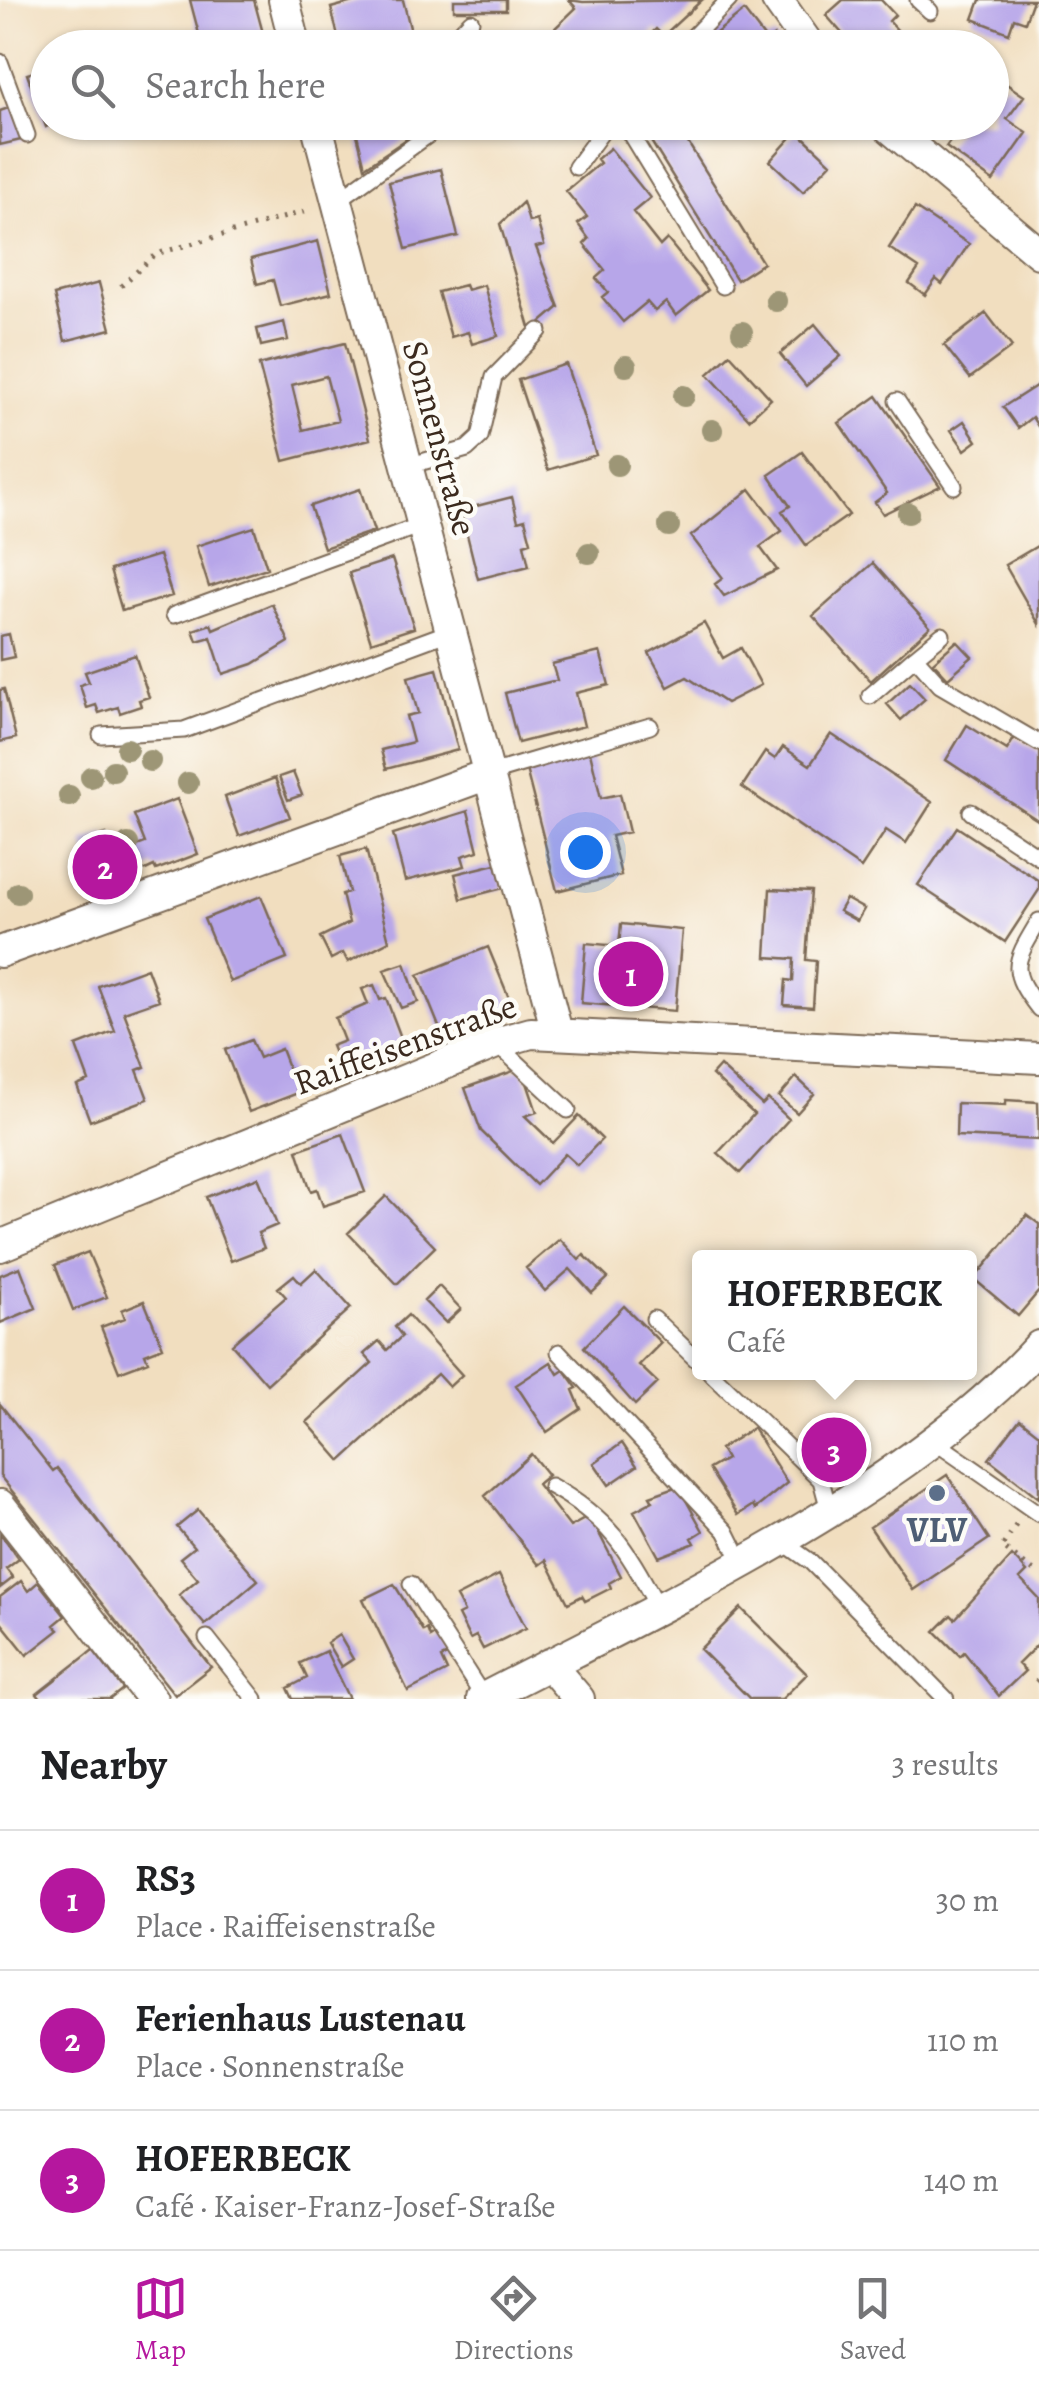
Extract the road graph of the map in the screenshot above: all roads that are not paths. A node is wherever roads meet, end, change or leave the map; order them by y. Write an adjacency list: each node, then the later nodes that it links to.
1 (284, 0): 5 (street)
2 (729, 0): 7 (lane)
3 (776, 0): 8 (street)
4 (471, 21): 6 (lane)
5 (292, 30)
6 (463, 30)
7 (700, 30)
8 (797, 30)
9 (0, 62): 10 (lane)
10 (26, 135)
11 (321, 140): 17 (street, Sonnenstraße)
12 (421, 140): 17 (lane)
13 (596, 140): 16 (lane)
14 (634, 140): 19 (lane)
15 (904, 140): 18 (street)
16 (576, 166)
17 (338, 201): 22 (street, Sonnenstraße)
18 (1039, 254)
19 (722, 286)
20 (540, 331): 22 (lane)
21 (897, 401): 23 (lane)
22 (408, 466): 24 (street, Sonnenstraße)
23 (954, 486)
24 (424, 524): 25 (lane); 26 (street, Sonnenstraße)
25 (174, 615)
26 (452, 632): 31 (lane); 33 (street, Sonnenstraße)
27 (942, 634): 28 (lane)
28 (916, 658): 29 (lane); 32 (lane)
29 (870, 696)
30 (650, 726): 33 (lane)
31 (102, 736)
32 (1039, 743)
33 (491, 773): 37 (street); 39 (street, Sonnenstraße)
34 (971, 812): 35 (lane)
35 (1039, 857)
36 (1039, 921): 38 (lane)
37 (0, 952)
38 (1039, 1009)
39 (557, 1032): 40 (street, Raiffeisenstraße); 41 (street, Raiffeisenstraße)
40 (496, 1042): 42 (lane); 43 (street, Raiffeisenstraße)
41 (1039, 1058)
42 (568, 1110)
43 (0, 1246)
44 (654, 1319): 47 (lane)
45 (1039, 1346): 49 (street)
46 (559, 1352): 55 (lane)
47 (692, 1355)
48 (718, 1380): 52 (lane)
49 (932, 1439): 52 (street); 53 (lane)
50 (551, 1486): 57 (lane)
51 (0, 1505): 60 (street)
52 (829, 1510): 54 (street)
53 (1034, 1510)
54 (780, 1540): 55 (street); 64 (lane)
55 (742, 1561): 57 (street)
56 (411, 1584): 62 (lane)
57 (657, 1606): 59 (street)
58 (208, 1638): 61 (lane)
59 (549, 1664): 62 (street); 63 (street)
60 (152, 1699)
61 (255, 1699)
62 (483, 1699)
63 (579, 1699)
64 (946, 1699)

